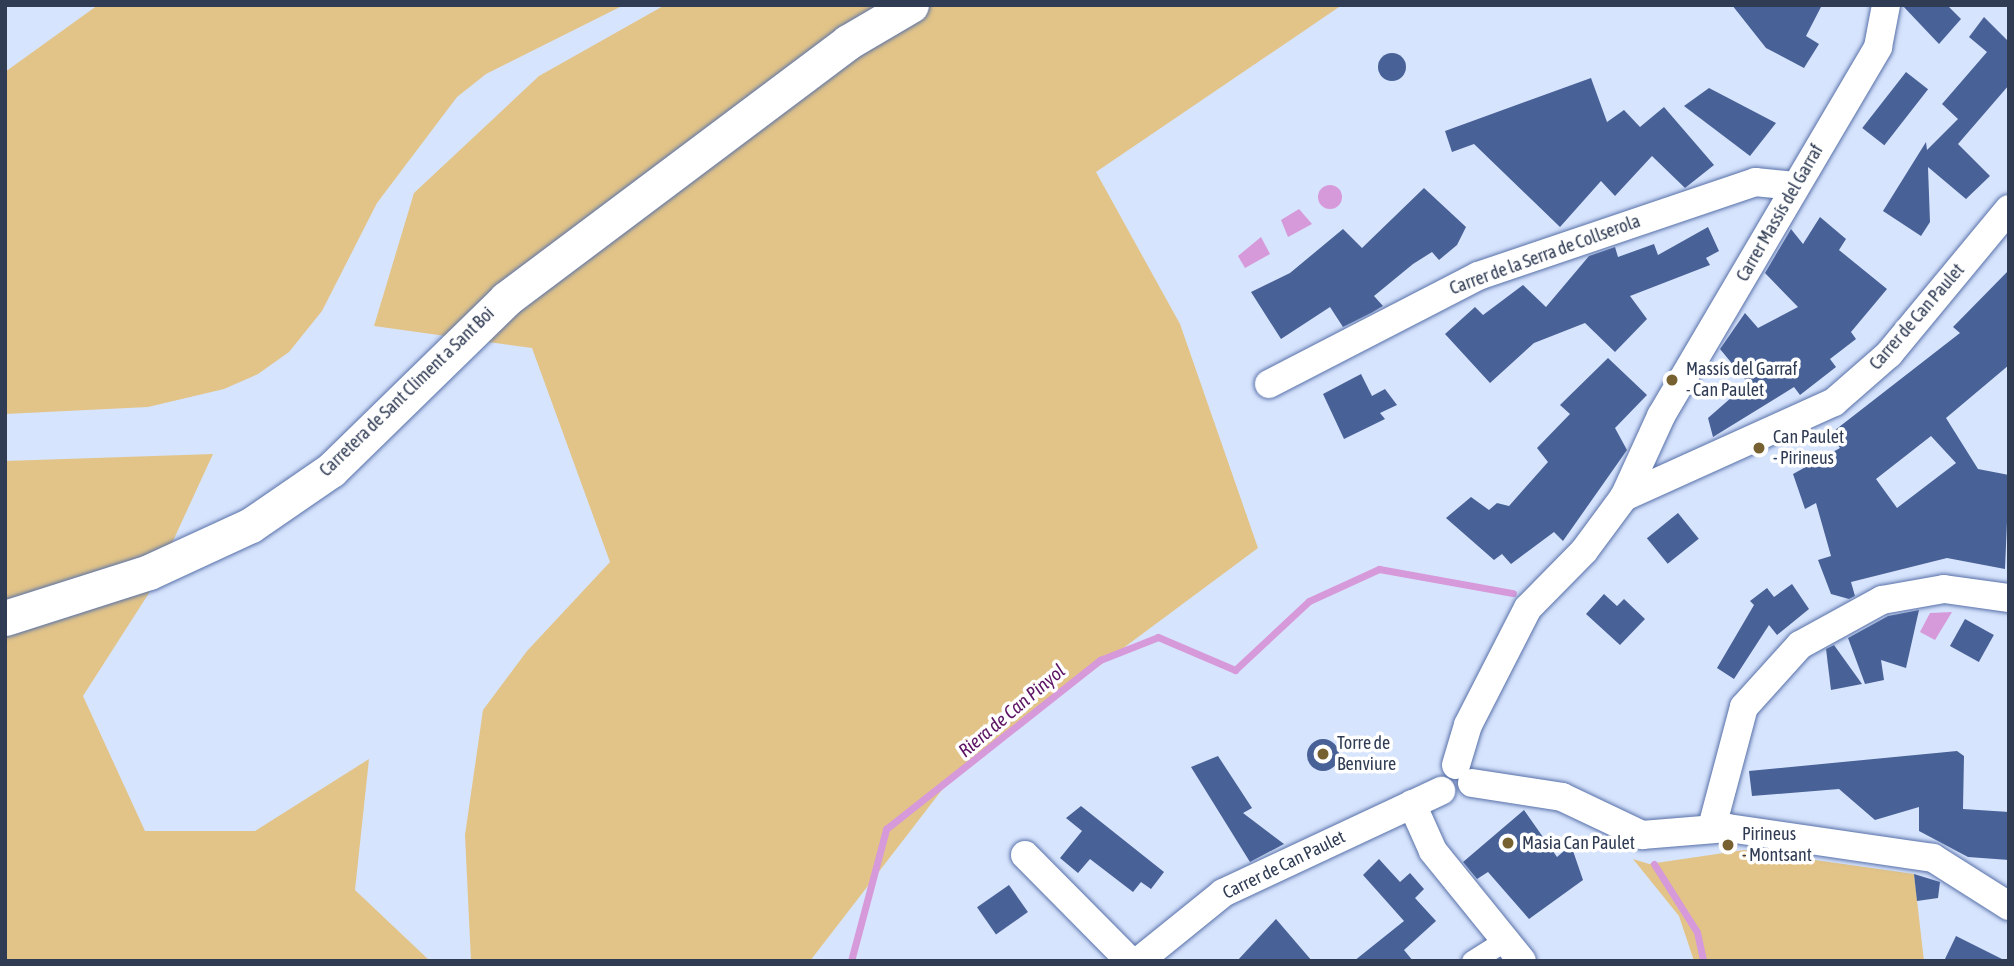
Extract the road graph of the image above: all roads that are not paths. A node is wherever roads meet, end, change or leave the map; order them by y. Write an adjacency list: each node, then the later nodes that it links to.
1 (911, 5): 11 (street, Carretera de Sant Climent a Sant Boi)
2 (1886, 5): 3 (street, Carrer Massís del Garraf)
3 (1795, 186): 5 (street, Carrer de la Serra de Collserola); 6 (street, Carrer Massís del Garraf)
4 (2009, 209): 8 (street, Carrer de Can Paulet)
5 (1269, 384)
6 (1661, 416): 7 (street, Carrer Massís del Garraf); 8 (street)
7 (1648, 446): 9 (street, Carrer de Can Paulet)
8 (1692, 465): 9 (street, Carrer de Can Paulet)
9 (1624, 497): 12 (street, Carrer de Can Paulet)
10 (2009, 597): 14 (street)
11 (5, 618)
12 (1464, 774): 13 (street, Carrer de Can Paulet); 14 (street)
13 (1412, 804): 17 (street); 19 (street, Carrer de Can Paulet)
14 (1712, 827): 16 (street)
15 (1025, 855): 18 (street)
16 (2009, 906)
17 (1515, 950): 20 (street)
18 (1130, 961)
19 (1139, 961)
20 (1472, 961)

